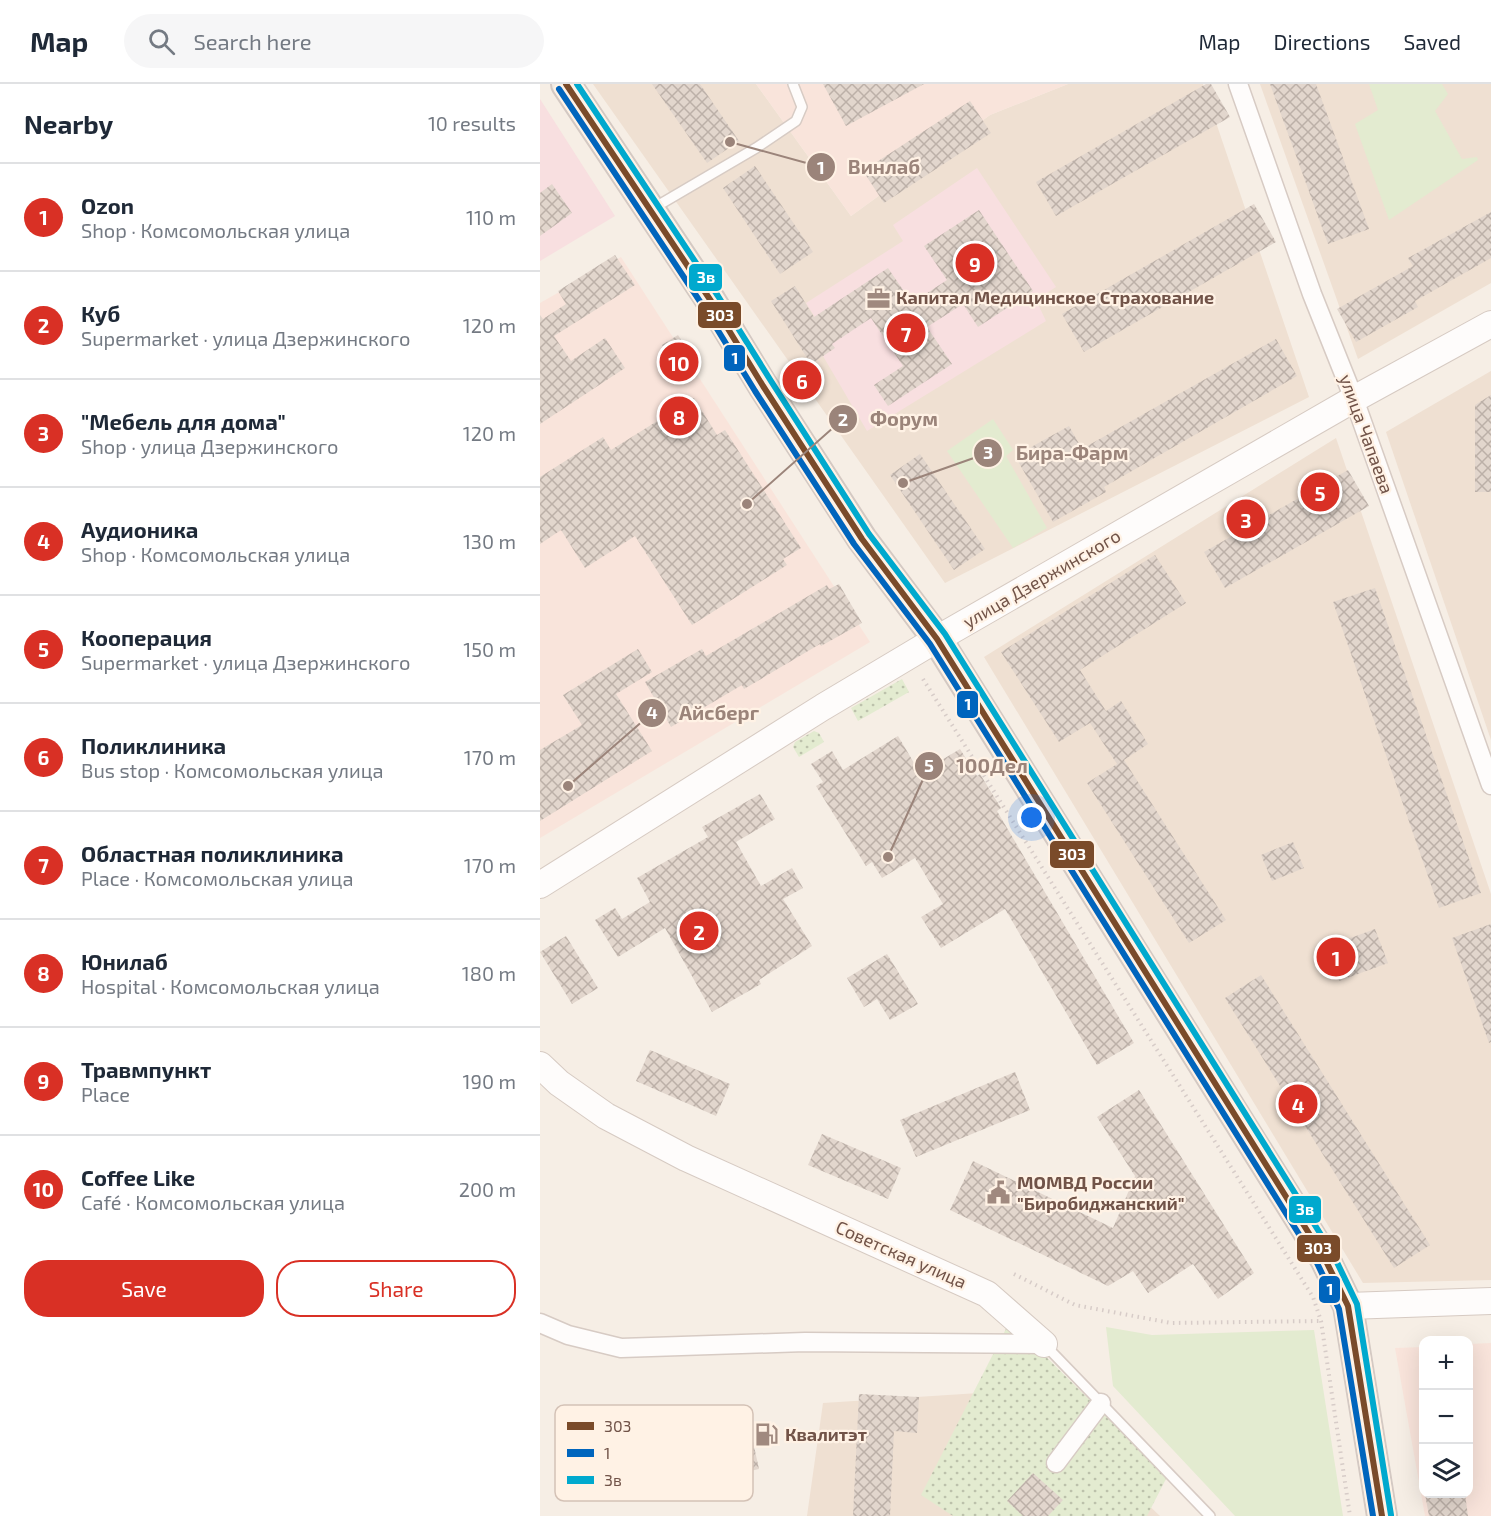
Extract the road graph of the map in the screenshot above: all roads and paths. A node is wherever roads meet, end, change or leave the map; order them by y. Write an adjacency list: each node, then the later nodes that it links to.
1 (566, 84): 4 (main road)
2 (793, 84): 4 (lane)
3 (1238, 84): 6 (street, улица Чапаева)
4 (650, 210): 7 (main road)
5 (1491, 324): 6 (main road, улица Дзержинского)
6 (1354, 399): 7 (main road, улица Дзержинского); 9 (street, улица Чапаева)
7 (937, 639): 10 (main road, улица Дзержинского); 14 (main road)
8 (923, 679): 15 (path)
9 (1491, 785)
10 (540, 885)
11 (540, 1065): 17 (main road, Советская улица)
12 (1014, 1274): 15 (path)
13 (1491, 1301): 14 (main road)
14 (1348, 1306): 22 (main road)
15 (1321, 1321): 21 (path)
16 (540, 1323): 17 (street)
17 (1044, 1344): 18 (lane, Советская улица)
18 (1101, 1402): 19 (street); 20 (lane, Советская улица)
19 (1056, 1463)
20 (1209, 1516)
21 (1350, 1516)
22 (1382, 1516)

